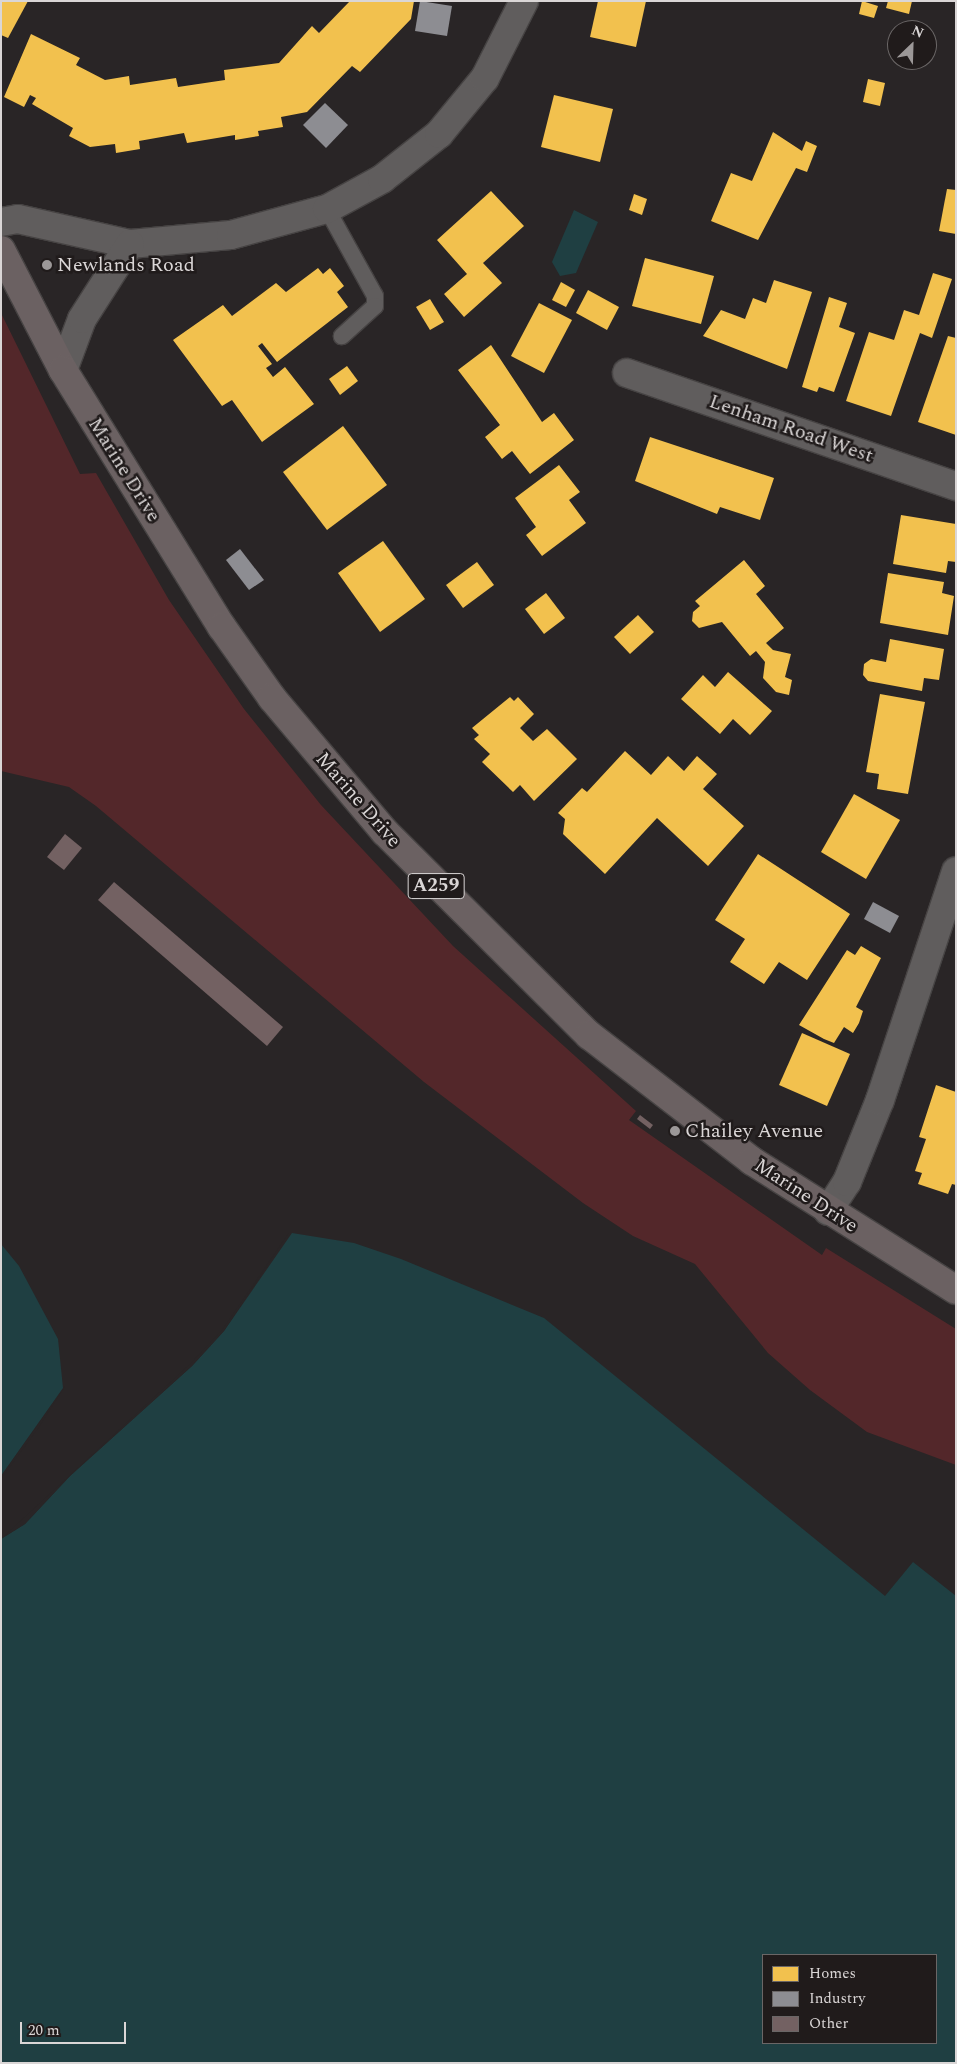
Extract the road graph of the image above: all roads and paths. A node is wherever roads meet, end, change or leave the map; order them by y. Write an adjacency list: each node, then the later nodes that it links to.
1 (524, 1): 2 (street)
2 (327, 210): 4 (street); 6 (lane)
3 (1, 222): 4 (street)
4 (130, 244): 7 (street)
5 (1, 250): 7 (main road, Marine Drive / A259)
6 (342, 336)
7 (63, 370): 11 (main road, Marine Drive / A259)
8 (627, 373): 9 (street, Lenham Road West)
9 (956, 486)
10 (954, 888): 11 (street)
11 (828, 1210): 12 (main road, Marine Drive / A259)
12 (956, 1290)

